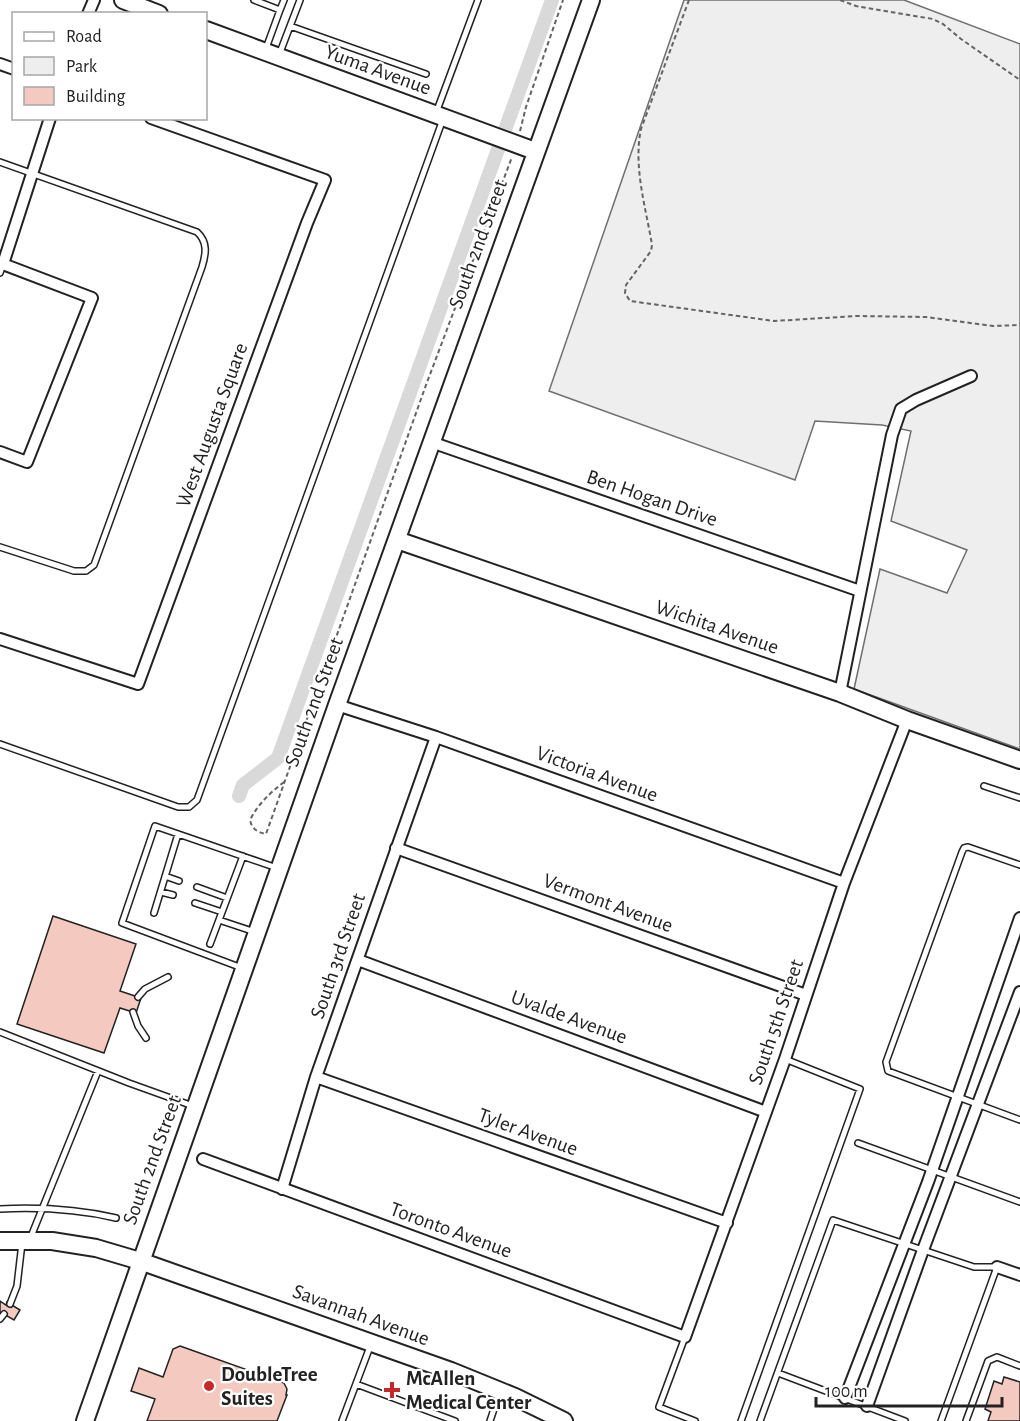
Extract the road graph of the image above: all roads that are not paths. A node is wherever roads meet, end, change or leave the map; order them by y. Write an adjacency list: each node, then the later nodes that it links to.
1 (123, 0): 8 (main road)
2 (254, 0): 7 (lane)
3 (284, 0): 7 (lane)
4 (300, 0): 9 (lane)
5 (478, 0): 13 (lane)
6 (591, 0): 16 (main road, South 2nd Street)
7 (280, 10): 11 (lane)
8 (154, 12)
9 (290, 26): 11 (lane); 12 (lane)
10 (207, 30): 11 (main road, Yuma Avenue)
11 (271, 55): 13 (main road, Yuma Avenue)
12 (426, 74)
13 (440, 116): 16 (main road, Yuma Avenue); 31 (lane)
14 (49, 120): 18 (street)
15 (157, 120): 26 (street, West Augusta Square)
16 (535, 151): 21 (main road, South 2nd Street)
17 (0, 162): 18 (lane)
18 (32, 174): 19 (street); 24 (lane)
19 (1, 267): 22 (street)
20 (970, 376): 25 (street)
21 (431, 442): 23 (main road, South 2nd Street); 25 (street, Ben Hogan Drive)
22 (0, 452)
23 (398, 540): 27 (main road, Wichita Avenue); 28 (main road, South 2nd Street)
24 (0, 547)
25 (860, 591): 27 (street)
26 (0, 639)
27 (840, 693): 29 (main road, Wichita Avenue)
28 (337, 705): 30 (street, Victoria Avenue); 39 (main road, South 2nd Street)
29 (907, 720): 32 (main road, Wichita Avenue); 42 (street, South 5th Street)
30 (436, 737): 36 (street, South 3rd Street); 42 (street, Victoria Avenue)
31 (0, 744)
32 (1020, 760)
33 (984, 786): 34 (lane)
34 (1020, 798)
35 (178, 834): 37 (lane); 40 (lane); 55 (lane)
36 (396, 848): 54 (street, South 3rd Street); 58 (street, Vermont Avenue)
37 (243, 856): 39 (lane); 46 (lane)
38 (1020, 865): 66 (lane)
39 (279, 868): 52 (main road, South 2nd Street)
40 (165, 876): 41 (lane); 44 (lane)
41 (179, 881)
42 (844, 883): 58 (street, South 5th Street)
43 (197, 887): 46 (lane)
44 (161, 892): 45 (lane); 49 (lane)
45 (173, 895)
46 (227, 898): 48 (lane)
47 (195, 903): 48 (lane)
48 (222, 912): 51 (lane)
49 (154, 913)
50 (1020, 918): 66 (street)
51 (219, 920): 52 (lane); 53 (lane)
52 (256, 932): 55 (main road, South 2nd Street)
53 (210, 944)
54 (358, 960): 65 (street, South 3rd Street); 69 (street, Uvalde Avenue)
55 (244, 968): 68 (main road, South 2nd Street)
56 (168, 977): 59 (lane)
57 (1020, 992): 67 (street)
58 (806, 995): 63 (street, South 5th Street)
59 (138, 997)
60 (133, 1012): 62 (lane)
61 (0, 1032): 64 (lane)
62 (146, 1038)
63 (784, 1059): 69 (street, South 5th Street); 103 (lane)
64 (98, 1071): 68 (lane); 77 (lane)
65 (316, 1077): 75 (street, South 3rd Street); 80 (street, Tyler Avenue)
66 (958, 1098): 67 (lane); 73 (street)
67 (978, 1106): 70 (lane); 74 (street)
68 (195, 1107): 85 (main road, South 2nd Street)
69 (766, 1112): 80 (street, South 5th Street)
70 (1020, 1120)
71 (858, 1143): 73 (lane)
72 (203, 1159): 75 (street, Toronto Avenue)
73 (932, 1171): 74 (lane); 83 (street)
74 (950, 1178): 76 (lane); 84 (street)
75 (282, 1189): 89 (street, Toronto Avenue)
76 (1020, 1202)
77 (44, 1208): 78 (lane); 79 (lane); 82 (lane)
78 (0, 1209)
79 (116, 1218)
80 (727, 1223): 89 (street, South 5th Street)
81 (0, 1241): 82 (main road, Savannah Avenue)
82 (26, 1241): 85 (main road, Savannah Avenue); 88 (lane)
83 (904, 1244): 84 (lane); 92 (lane); 95 (street)
84 (923, 1250): 86 (lane); 96 (street)
85 (140, 1260): 90 (main road, Savannah Avenue); 97 (main road, South 2nd Street)
86 (998, 1267): 87 (street); 106 (lane)
87 (1020, 1275)
88 (10, 1304)
89 (685, 1337): 102 (lane)
90 (371, 1343): 93 (lane); 94 (main road, Savannah Avenue)
91 (1020, 1365): 107 (lane)
92 (778, 1373): 95 (lane); 104 (lane)
93 (356, 1384): 98 (lane); 99 (lane)
94 (500, 1391): 100 (lane); 101 (main road, Savannah Avenue)
95 (846, 1398): 96 (lane)
96 (867, 1406): 105 (lane)
97 (84, 1421)
98 (342, 1421)
99 (455, 1421)
100 (490, 1421)
101 (564, 1421)
102 (695, 1421)
103 (741, 1421)
104 (760, 1421)
105 (905, 1421)
106 (941, 1421)
107 (966, 1421)

